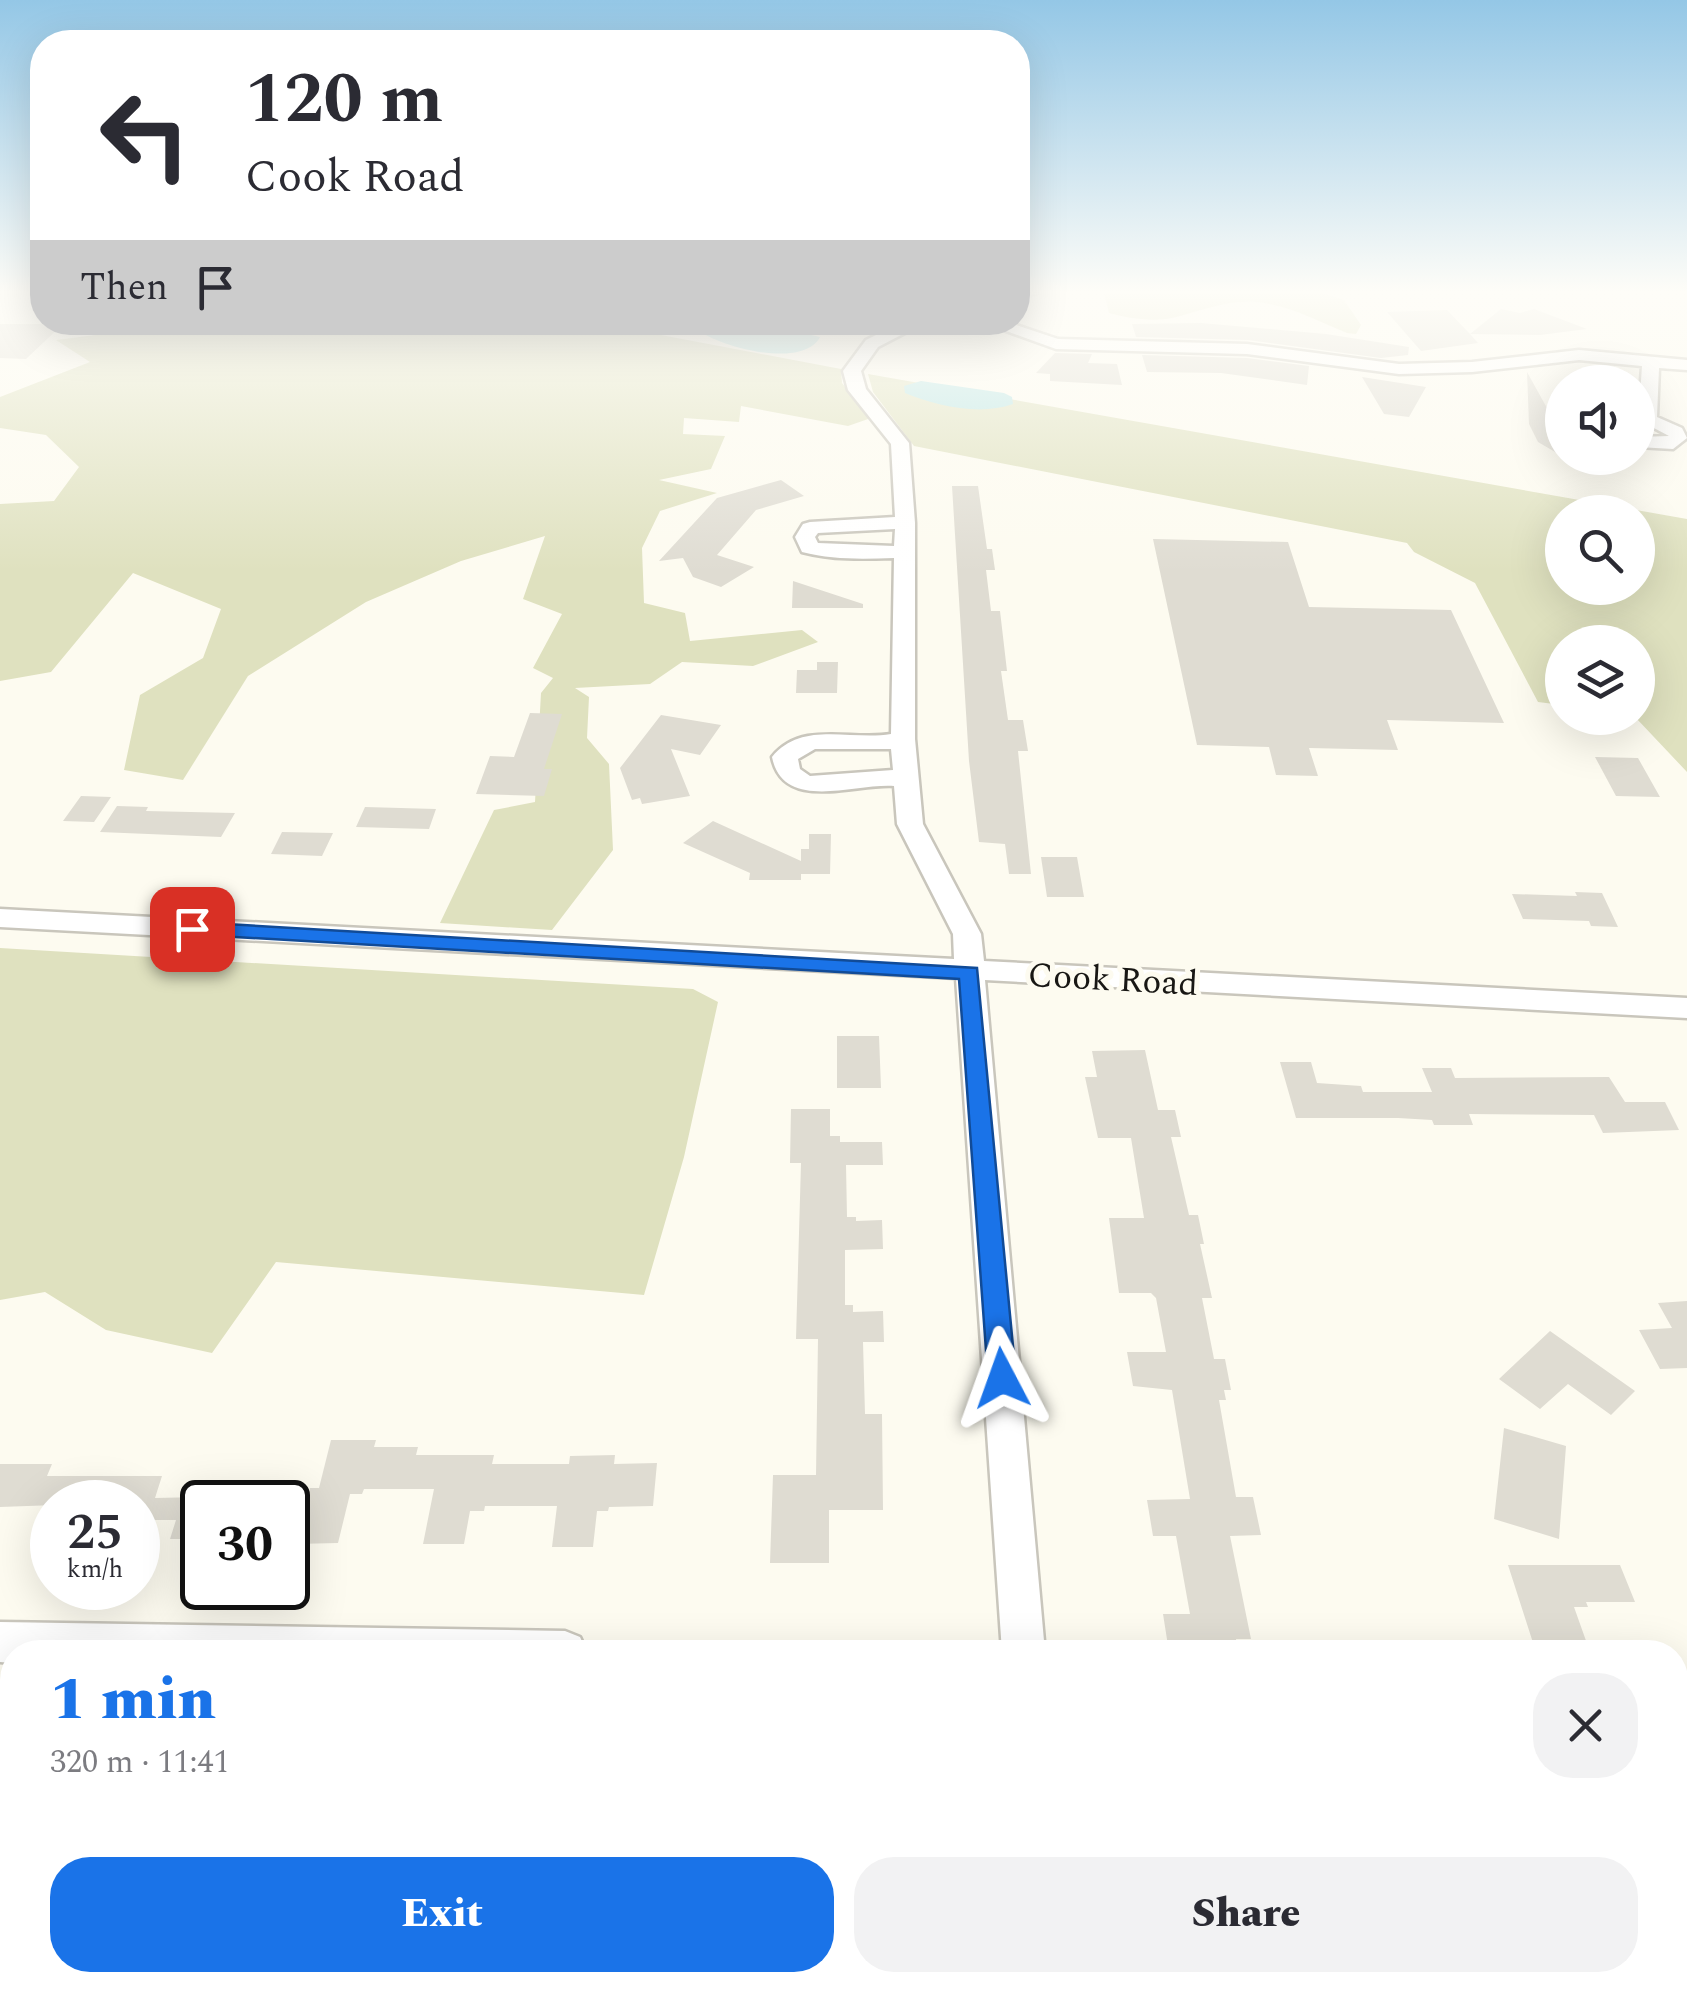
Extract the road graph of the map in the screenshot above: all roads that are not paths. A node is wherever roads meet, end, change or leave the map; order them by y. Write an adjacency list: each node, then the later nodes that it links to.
1 (856, 386): 4 (street)
2 (1655, 423): 3 (street)
3 (1655, 442)
4 (905, 523): 5 (street); 5 (street)
5 (905, 552): 6 (street)
6 (903, 739): 7 (street); 7 (street)
7 (905, 779): 9 (street)
8 (0, 918): 9 (street, Cook Road)
9 (970, 973): 10 (street, Cook Road); 11 (street)
10 (1687, 1008)
11 (1023, 1640)

